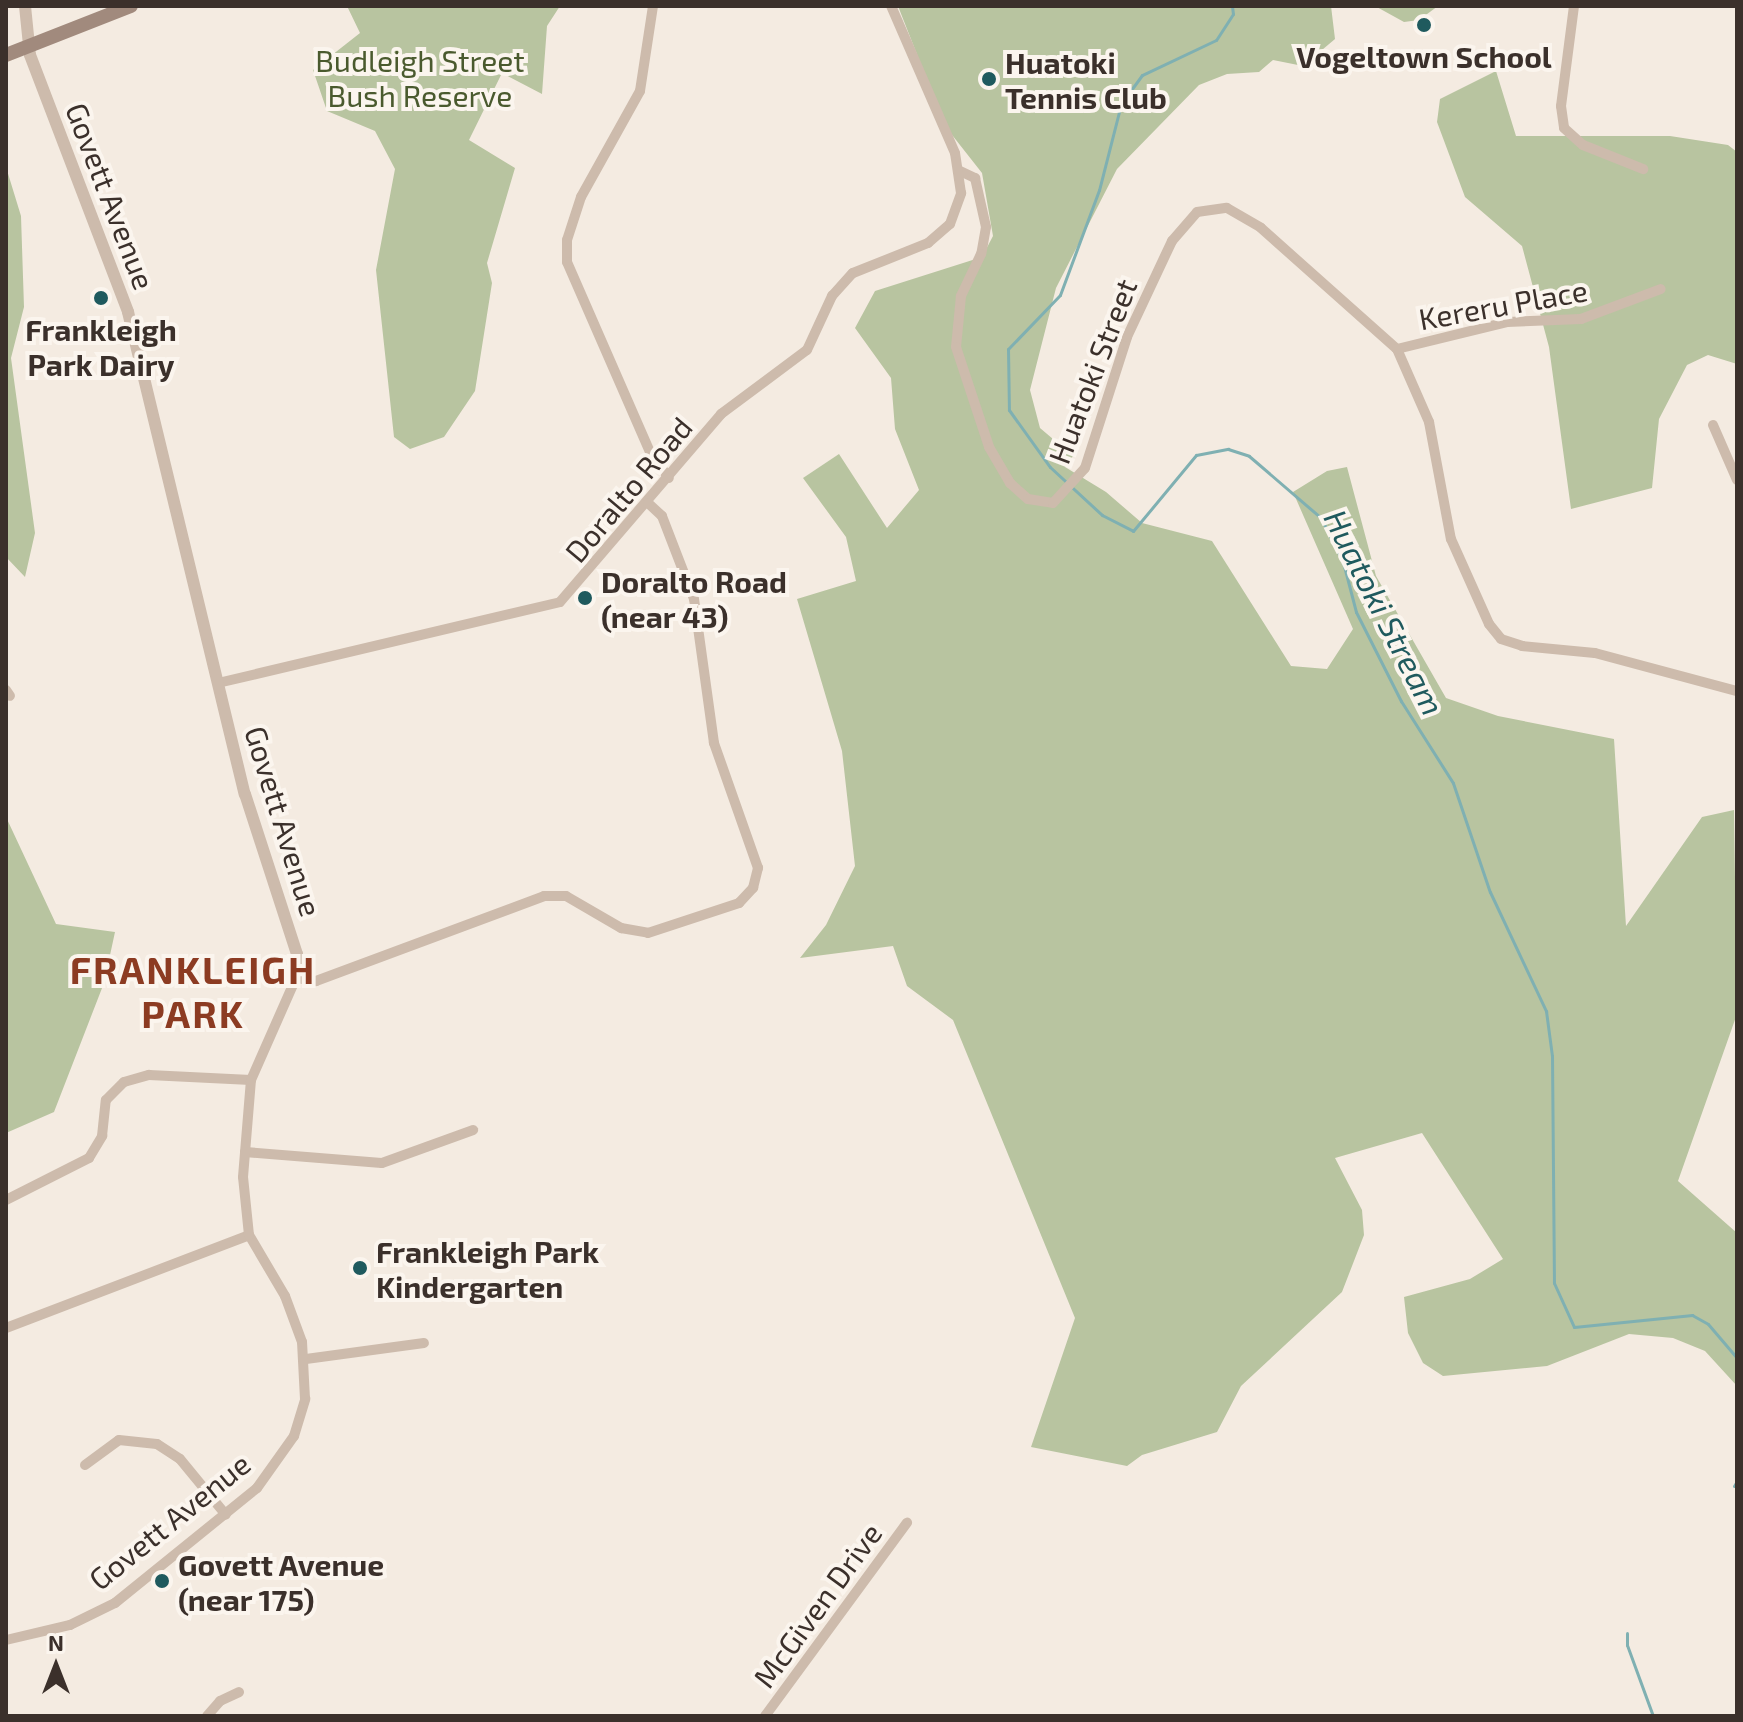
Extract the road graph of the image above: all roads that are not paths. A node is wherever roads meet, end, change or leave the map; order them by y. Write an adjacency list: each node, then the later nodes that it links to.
1 (25, 6): 6 (street, Govett Avenue)
2 (131, 6): 6 (main road)
3 (653, 6): 13 (street)
4 (891, 6): 9 (street, Huatoki Street)
5 (1576, 7): 8 (street)
6 (29, 46): 7 (main road); 16 (street, Govett Avenue)
7 (6, 55)
8 (1643, 169)
9 (960, 171): 11 (street, Huatoki Street); 13 (street, Doralto Road)
10 (1661, 289): 11 (street, Kereru Place)
11 (1397, 349): 17 (street, Huatoki Street)
12 (1713, 425): 14 (street)
13 (669, 478): 15 (street, Doralto Road)
14 (1737, 480)
15 (648, 503): 16 (street, Doralto Road); 18 (street)
16 (218, 683): 18 (street, Govett Avenue)
17 (1737, 691)
18 (296, 978): 19 (street, Govett Avenue)
19 (251, 1080): 21 (street, Govett Avenue); 22 (street)
20 (473, 1130): 21 (street)
21 (245, 1152): 23 (street, Govett Avenue)
22 (6, 1200)
23 (249, 1235): 24 (street); 26 (street, Govett Avenue)
24 (6, 1328)
25 (424, 1343): 26 (street)
26 (306, 1359): 28 (street, Govett Avenue)
27 (85, 1465): 28 (street)
28 (226, 1515): 30 (street, Govett Avenue)
29 (907, 1523): 33 (street, McGiven Drive)
30 (6, 1640)
31 (239, 1692): 32 (street)
32 (207, 1716)
33 (765, 1716)

